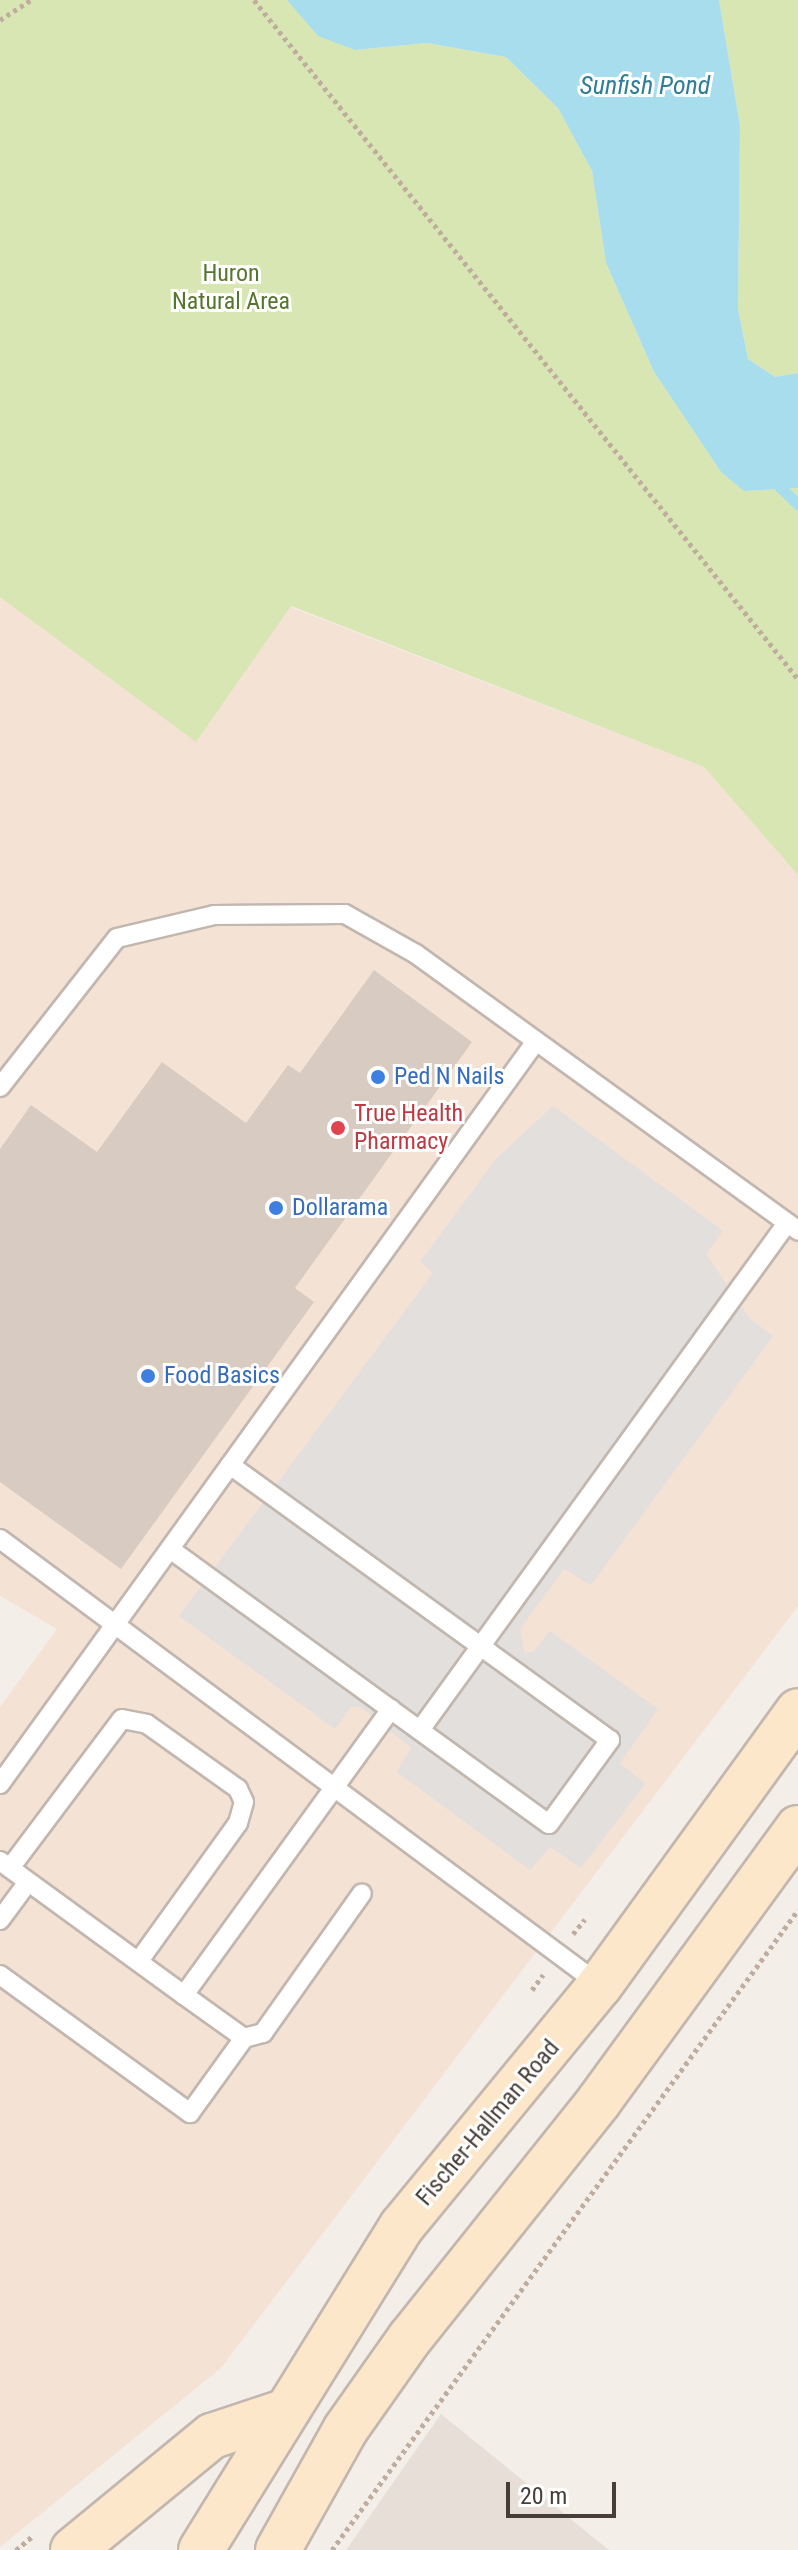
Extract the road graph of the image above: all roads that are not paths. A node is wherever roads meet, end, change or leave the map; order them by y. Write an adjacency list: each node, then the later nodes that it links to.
1 (536, 1041): 2 (lane); 3 (lane); 4 (lane)
2 (0, 1087)
3 (792, 1227): 8 (lane)
4 (230, 1465): 6 (lane); 8 (lane)
5 (0, 1539): 7 (lane)
6 (170, 1549): 7 (lane); 9 (lane)
7 (116, 1623): 12 (lane); 13 (lane)
8 (480, 1647): 11 (lane); 11 (lane)
9 (391, 1709): 11 (lane); 12 (lane)
10 (798, 1711): 21 (main road, Fischer-Hallman Road)
11 (420, 1730)
12 (337, 1783): 21 (lane); 22 (lane)
13 (0, 1784)
14 (798, 1828): 27 (main road)
15 (5, 1865): 16 (lane); 19 (lane)
16 (28, 1882): 18 (lane); 19 (lane)
17 (362, 1893): 23 (lane)
18 (0, 1920)
19 (139, 1961): 22 (lane)
20 (0, 1975): 23 (lane)
21 (600, 1985): 24 (main road, Fischer-Hallman Road)
22 (184, 1995): 23 (lane)
23 (244, 2038)
24 (281, 2413): 25 (main road); 26 (main road, Fischer-Hallman Road)
25 (73, 2550)
26 (201, 2550)
27 (278, 2550)

